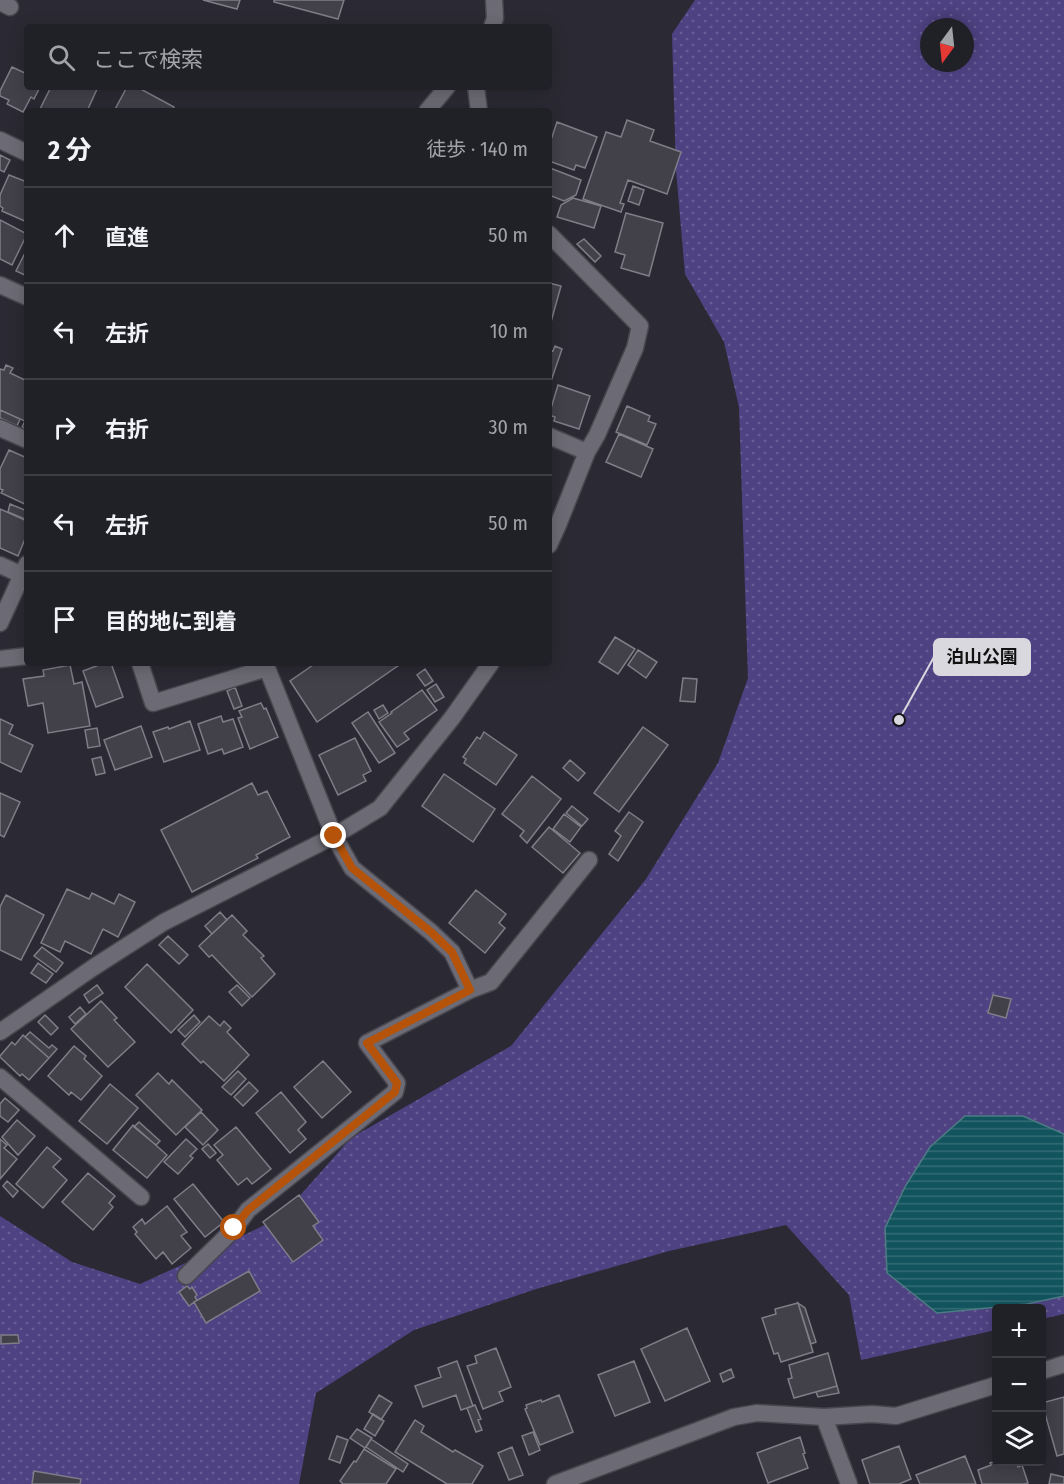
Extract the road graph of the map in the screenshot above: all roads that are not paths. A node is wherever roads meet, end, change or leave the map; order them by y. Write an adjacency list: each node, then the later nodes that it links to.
1 (494, 0): 2 (street)
2 (493, 24)
3 (444, 90): 5 (street)
4 (476, 90): 6 (street)
5 (430, 108)
6 (479, 108)
7 (0, 140): 8 (street)
8 (24, 152)
9 (552, 237): 15 (street)
10 (0, 285): 11 (street)
11 (24, 296)
12 (0, 428): 14 (street)
13 (552, 437): 15 (street)
14 (24, 439)
15 (587, 452): 16 (street)
16 (552, 538)
17 (0, 566): 18 (street)
18 (24, 570): 19 (street)
19 (0, 623)
20 (24, 656): 21 (street)
21 (0, 659)
22 (141, 666): 23 (street)
23 (263, 666)
24 (266, 666): 26 (street)
25 (489, 666): 26 (street)
26 (334, 836): 28 (street); 29 (street)
27 (589, 860): 28 (street)
28 (470, 990): 32 (street)
29 (0, 1032)
30 (0, 1077): 31 (street)
31 (141, 1197)
32 (186, 1276)
33 (1064, 1364): 34 (street)
34 (1046, 1369)
35 (992, 1386): 36 (street)
36 (824, 1417): 37 (street); 38 (street)
37 (555, 1484)
38 (849, 1484)

